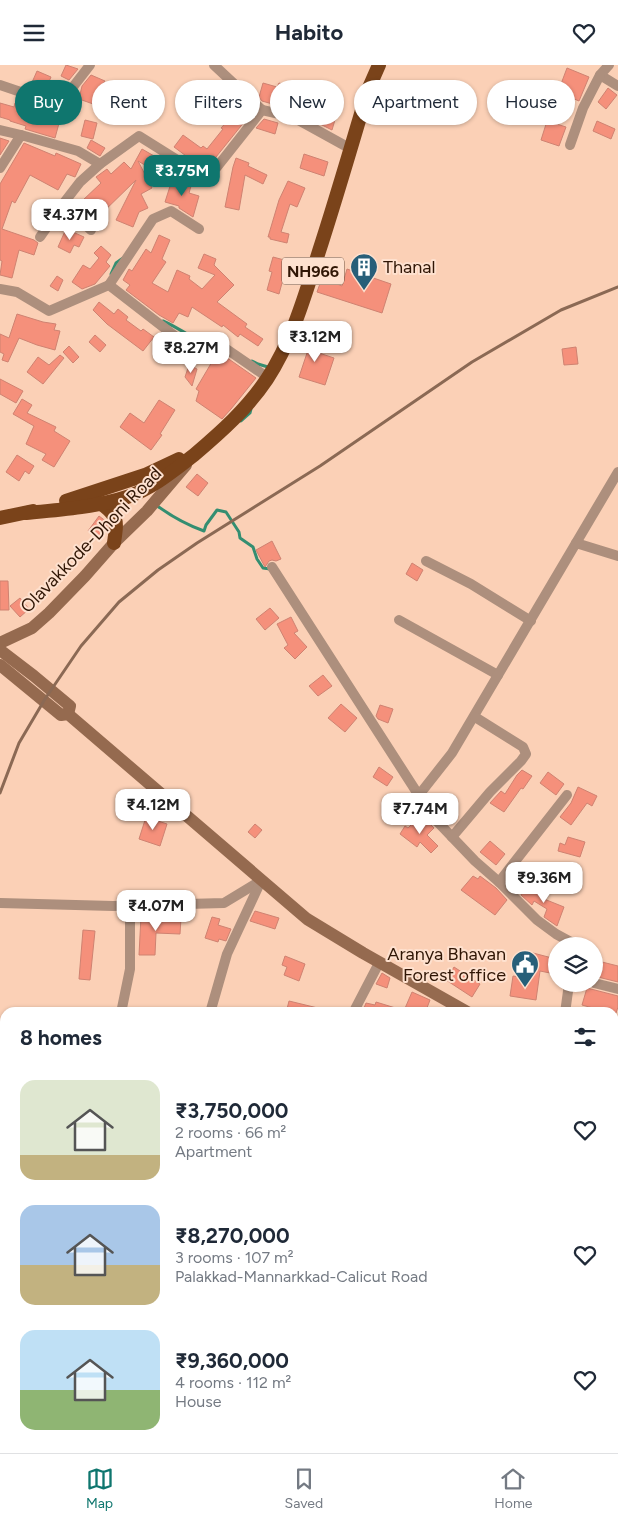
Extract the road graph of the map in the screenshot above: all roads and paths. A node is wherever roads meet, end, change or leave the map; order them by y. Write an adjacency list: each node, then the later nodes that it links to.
1 (90, 65): 6 (street)
2 (214, 65): 8 (street)
3 (379, 65): 12 (highway, NH966)
4 (608, 65): 5 (street)
5 (600, 75): 7 (street); 11 (street)
6 (0, 85)
7 (618, 86)
8 (262, 110): 12 (street); 13 (street)
9 (0, 130): 10 (street)
10 (21, 135): 13 (street); 14 (street)
11 (570, 145)
12 (351, 149): 21 (highway, NH966)
13 (100, 164): 15 (street)
14 (0, 168)
15 (63, 204): 17 (street); 18 (street)
16 (198, 229): 19 (street)
17 (91, 230)
18 (40, 237)
19 (109, 285): 20 (street); 21 (street)
20 (0, 289)
21 (268, 377): 22 (highway, NH966)
22 (200, 450): 24 (highway, NH966); 25 (highway, NH966); 27 (main road, Olavakkode-Dhoni Road)
23 (618, 472): 28 (street)
24 (100, 503): 25 (highway, NH966); 27 (highway)
25 (26, 513): 26 (highway, NH966)
26 (0, 519)
27 (114, 543): 34 (main road, Olavakkode-Dhoni Road)
28 (576, 543): 29 (street); 33 (street)
29 (618, 556)
30 (426, 561): 33 (street)
31 (272, 567): 40 (street)
32 (400, 620): 37 (street)
33 (531, 621): 37 (street)
34 (0, 643)
35 (0, 650): 38 (main road)
36 (0, 665): 38 (main road)
37 (498, 675): 39 (street)
38 (68, 714): 43 (main road)
39 (475, 717): 40 (street); 42 (street)
40 (419, 795): 42 (street)
41 (567, 795): 44 (street)
42 (452, 837): 44 (street)
43 (262, 880): 46 (street); 48 (main road); 53 (street)
44 (499, 882): 47 (street)
45 (0, 903): 46 (street)
46 (130, 906): 52 (street)
47 (562, 937)
48 (380, 963): 54 (street); 55 (main road)
49 (603, 985): 50 (street)
50 (618, 989)
51 (568, 992): 56 (street)
52 (122, 1007)
53 (212, 1007)
54 (357, 1007)
55 (458, 1007)
56 (567, 1007)

